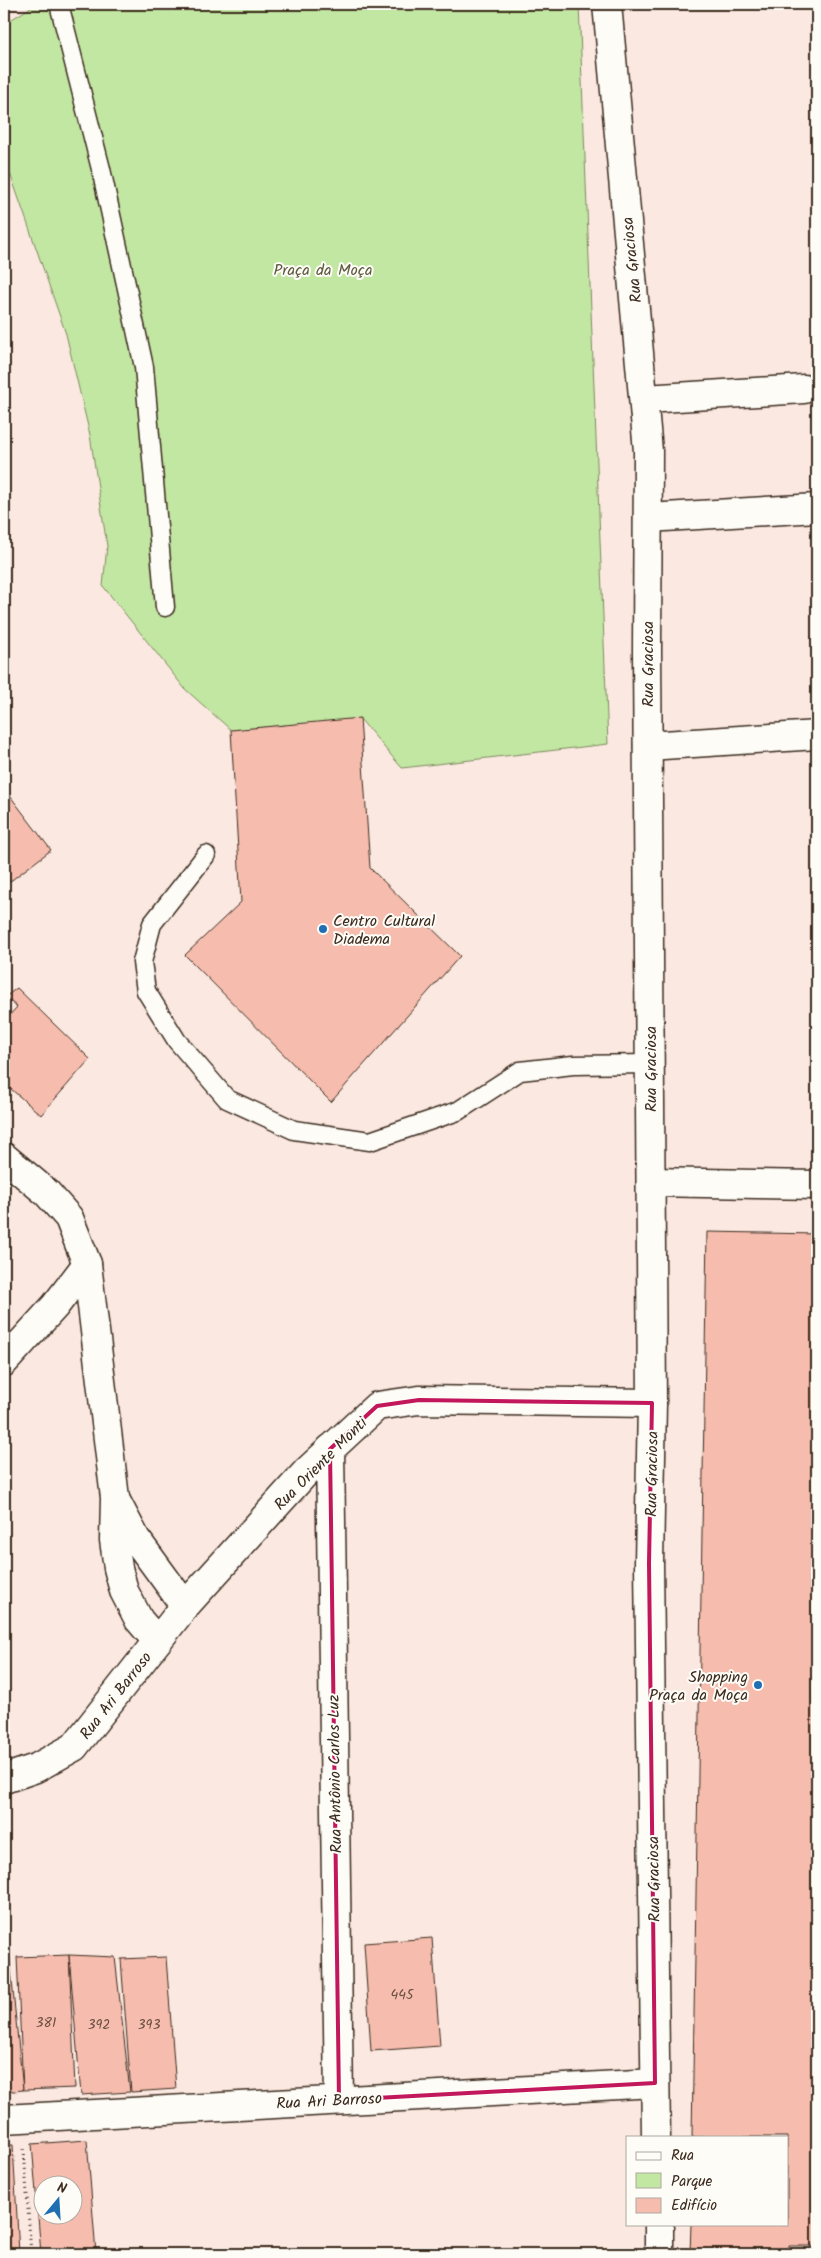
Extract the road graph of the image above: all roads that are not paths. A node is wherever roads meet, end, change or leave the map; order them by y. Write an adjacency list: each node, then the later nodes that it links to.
1 (59, 4): 7 (lane)
2 (607, 4): 4 (street, Rua Graciosa)
3 (804, 389): 4 (street)
4 (645, 399): 6 (street, Rua Graciosa)
5 (817, 508): 6 (street)
6 (648, 518): 9 (street, Rua Graciosa)
7 (165, 607)
8 (817, 735): 9 (street)
9 (648, 746): 11 (street, Rua Graciosa)
10 (206, 855): 11 (lane)
11 (650, 1064): 13 (street, Rua Graciosa)
12 (4, 1157): 15 (street)
13 (651, 1182): 14 (street); 17 (street, Rua Graciosa)
14 (817, 1185)
15 (87, 1264): 16 (street); 19 (street)
16 (4, 1362)
17 (652, 1403): 18 (street, Rua Oriente Monti); 23 (street, Rua Graciosa)
18 (330, 1449): 20 (street, Rua Oriente Monti); 24 (street, Rua Antônio Carlos Luz)
19 (115, 1498): 20 (street); 21 (street)
20 (185, 1606): 21 (street, Rua Ari Barroso)
21 (157, 1641): 22 (street, Rua Ari Barroso)
22 (4, 1779)
23 (655, 2083): 24 (street, Rua Ari Barroso); 26 (street, Rua Graciosa)
24 (339, 2100): 25 (street, Rua Ari Barroso)
25 (13, 2119)
26 (656, 2136)
27 (659, 2226): 28 (street)
28 (659, 2254)

